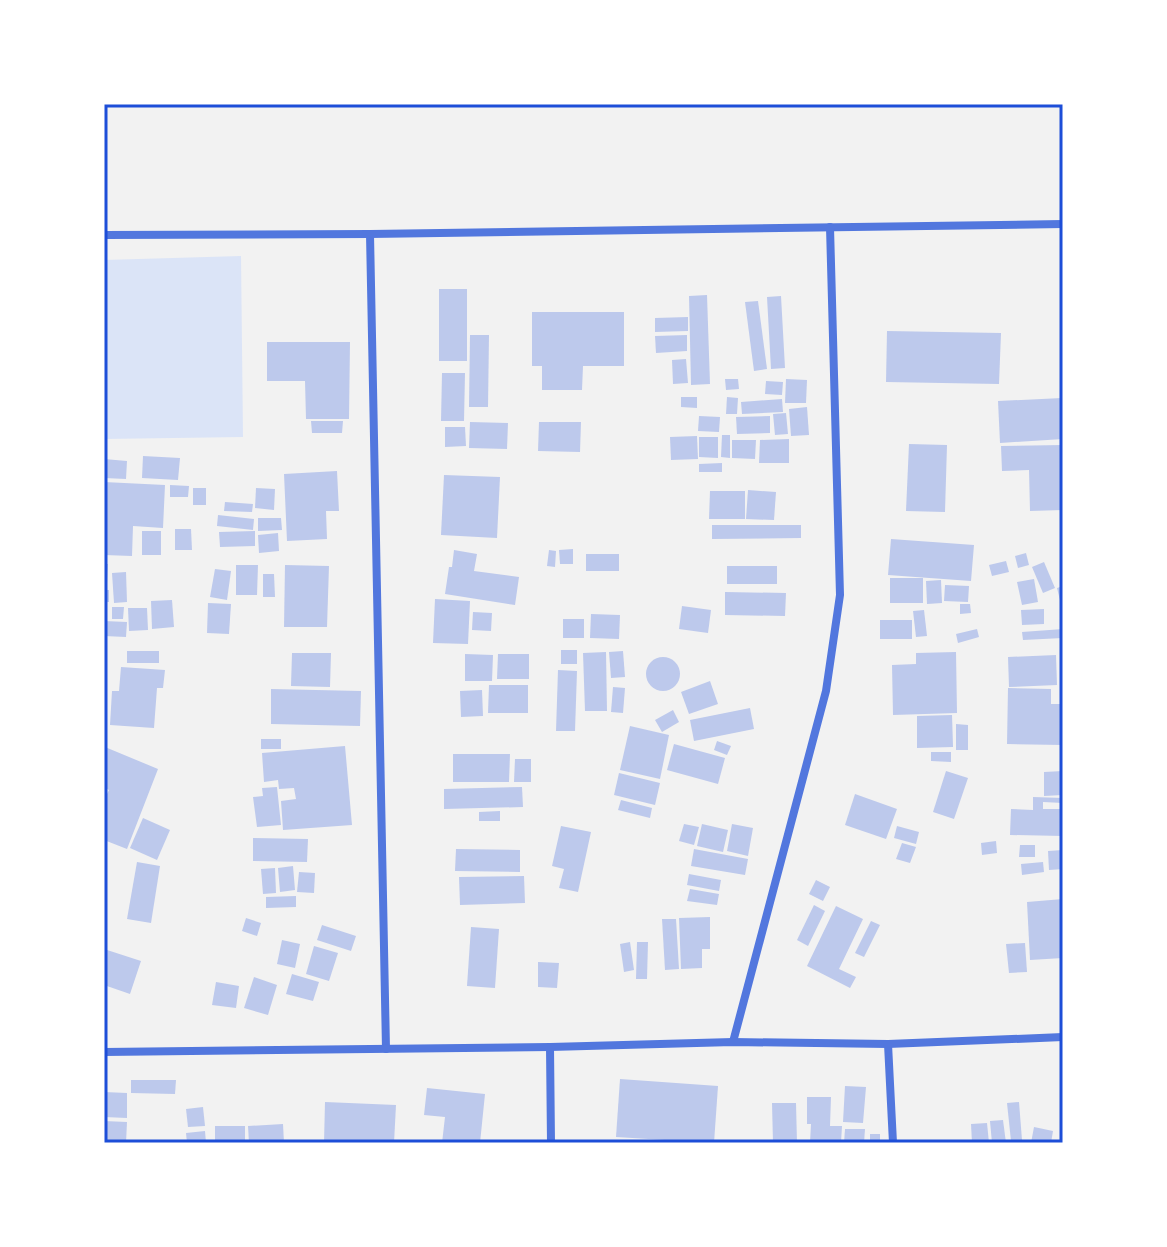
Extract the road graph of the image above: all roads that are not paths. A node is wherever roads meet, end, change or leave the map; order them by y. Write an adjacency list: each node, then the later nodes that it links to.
1 (1063, 224): 2 (street)
2 (830, 227): 3 (street); 6 (street)
3 (370, 234): 4 (street); 9 (street)
4 (104, 235)
5 (1063, 1037): 7 (street)
6 (733, 1042): 7 (street); 8 (street)
7 (888, 1044): 12 (street)
8 (550, 1047): 9 (street); 11 (street)
9 (386, 1049): 10 (street)
10 (104, 1052)
11 (551, 1143)
12 (893, 1143)

